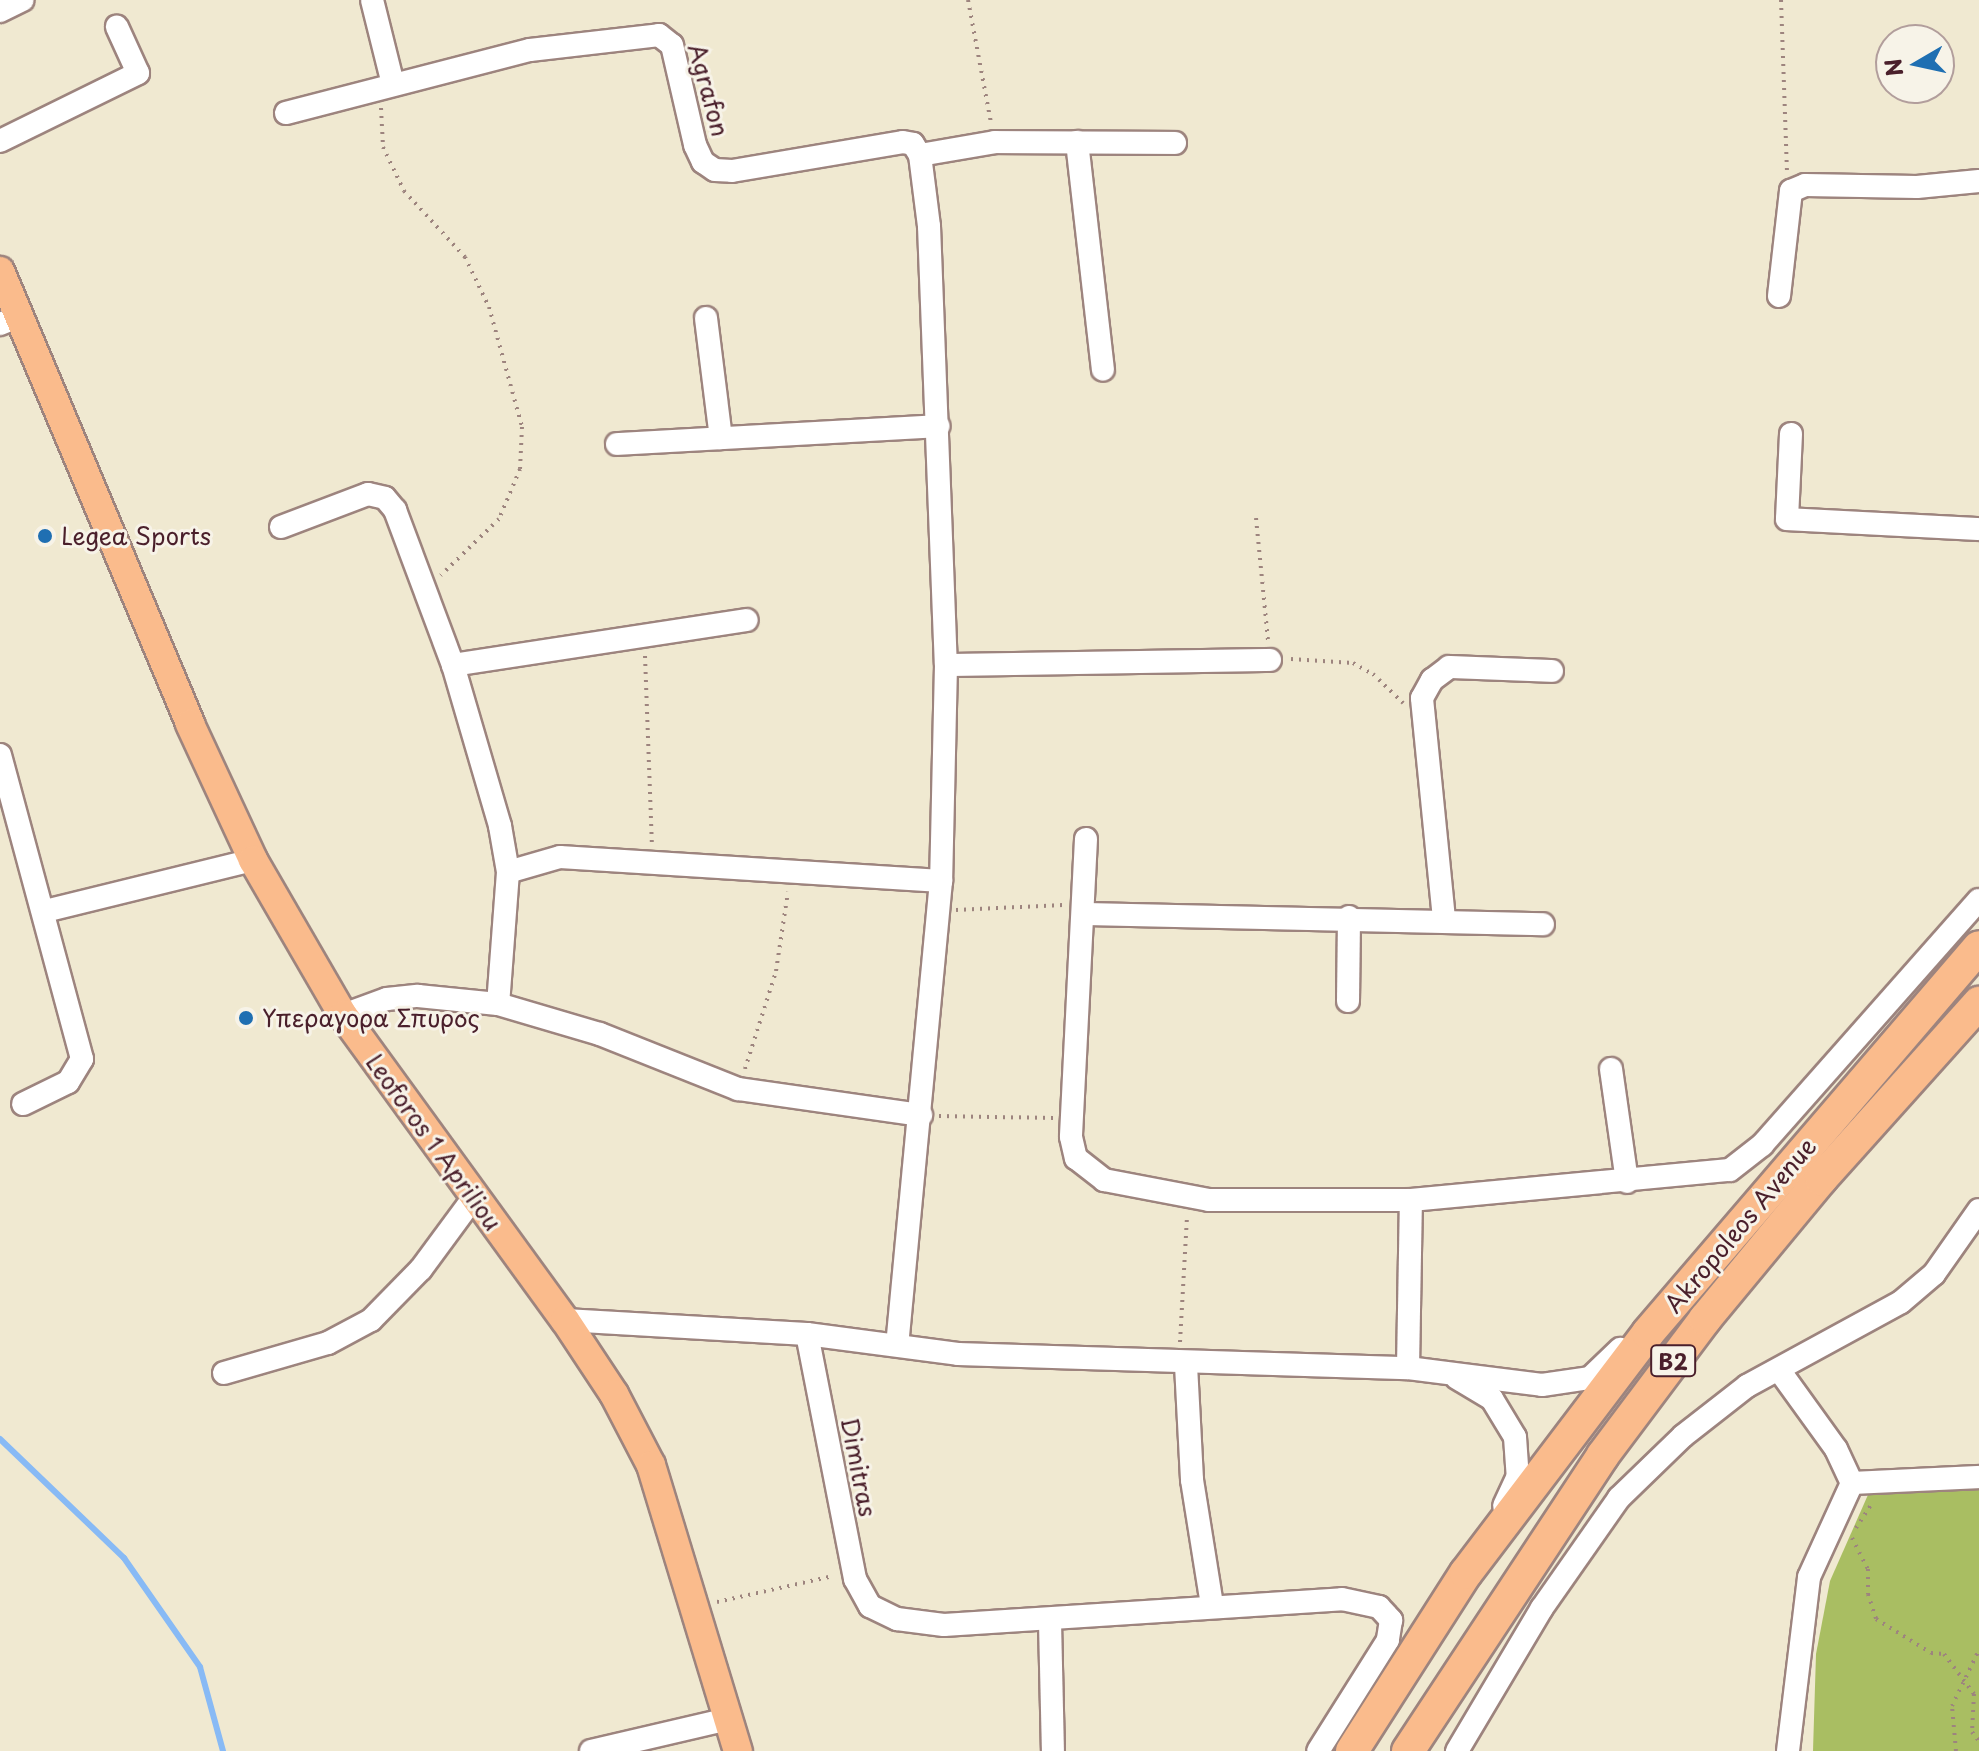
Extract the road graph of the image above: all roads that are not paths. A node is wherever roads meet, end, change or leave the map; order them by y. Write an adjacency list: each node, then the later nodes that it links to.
1 (23, 0): 3 (street)
2 (372, 0): 5 (street)
3 (0, 11)
4 (117, 27): 7 (street)
5 (393, 84): 6 (street); 10 (street, Agrafon)
6 (286, 113)
7 (0, 141)
8 (1077, 142): 9 (street); 10 (street); 16 (street)
9 (1175, 143)
10 (920, 155): 17 (street)
11 (1979, 181): 13 (street)
12 (0, 271): 15 (main road, Leoforos 1 Apriliou)
13 (1779, 296)
14 (706, 318): 19 (street)
15 (10, 320): 30 (main road, Leoforos 1 Apriliou)
16 (1103, 370)
17 (938, 426): 19 (street); 26 (street)
18 (1791, 434): 22 (street)
19 (721, 438): 20 (street)
20 (617, 444)
21 (281, 527): 25 (street)
22 (1979, 529)
23 (747, 620): 25 (street)
24 (1270, 660): 26 (street)
25 (453, 665): 31 (street)
26 (946, 665): 32 (street)
27 (1552, 671): 37 (street)
28 (0, 755): 35 (street)
29 (1086, 839): 34 (street)
30 (253, 860): 35 (street); 43 (main road, Leoforos 1 Apriliou)
31 (508, 872): 32 (street); 42 (street)
32 (941, 881): 46 (street)
33 (1979, 900): 47 (street)
34 (1086, 910): 36 (street); 49 (street)
35 (45, 911): 45 (street)
36 (1349, 917): 37 (street); 40 (street)
37 (1444, 919): 38 (street)
38 (1543, 924)
39 (1979, 947): 51 (highway, Akropoleos Avenue / B2)
40 (1348, 1001)
41 (1979, 1003): 71 (highway, Akropoleos Avenue / B2)
42 (498, 1004): 43 (street); 46 (street)
43 (343, 1015): 48 (main road, Leoforos 1 Apriliou)
44 (1611, 1069): 47 (street)
45 (23, 1104)
46 (921, 1115): 54 (street)
47 (1627, 1182): 49 (street)
48 (474, 1197): 52 (main road, Leoforos 1 Apriliou); 58 (street)
49 (1411, 1200): 56 (street)
50 (1979, 1210): 57 (street)
51 (1716, 1251): 59 (street); 62 (highway, Akropoleos Avenue / B2)
52 (565, 1320): 53 (street); 65 (main road, Leoforos 1 Apriliou)
53 (807, 1334): 54 (street); 64 (street, Dimitras)
54 (897, 1344): 55 (street)
55 (1182, 1365): 56 (street); 63 (street)
56 (1408, 1368): 59 (street)
57 (1779, 1370): 61 (street); 72 (street)
58 (224, 1373)
59 (1452, 1375): 62 (street)
60 (1979, 1477): 61 (street)
61 (1852, 1483): 73 (street)
62 (1466, 1573): 70 (highway, Akropoleos Avenue / B2)
63 (1212, 1605): 64 (street); 69 (street)
64 (1050, 1622): 68 (street)
65 (728, 1719): 66 (street); 67 (main road, Leoforos 1 Apriliou)
66 (591, 1751)
67 (738, 1751)
68 (1053, 1751)
69 (1318, 1751)
70 (1352, 1751)
71 (1408, 1751)
72 (1457, 1751)
73 (1788, 1751)

